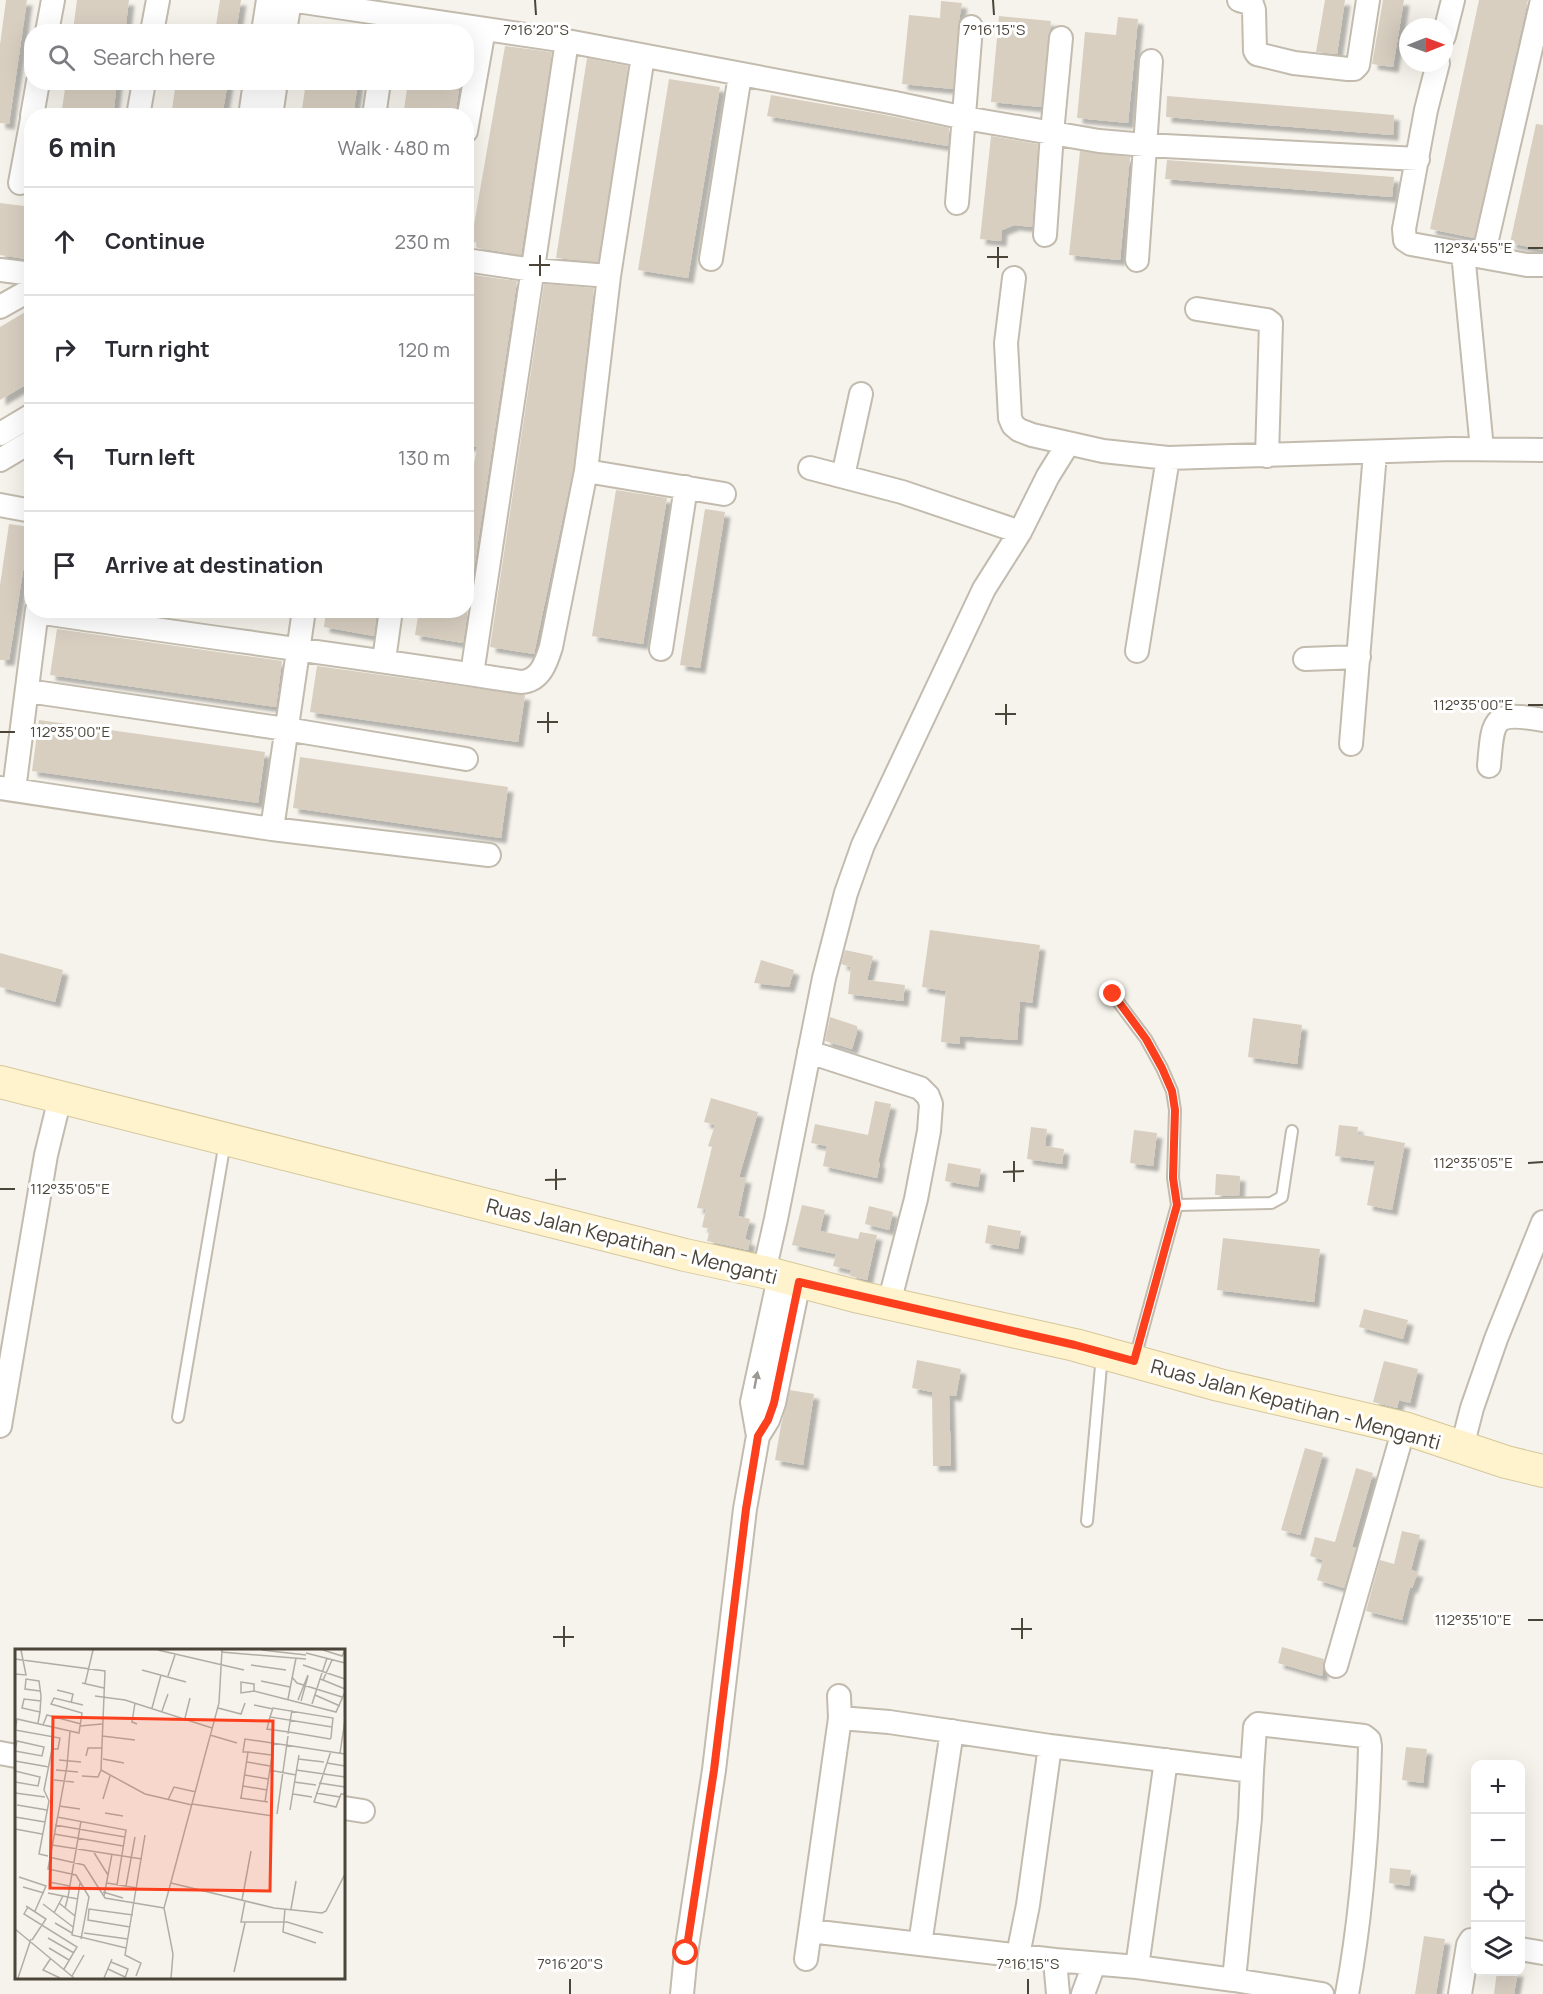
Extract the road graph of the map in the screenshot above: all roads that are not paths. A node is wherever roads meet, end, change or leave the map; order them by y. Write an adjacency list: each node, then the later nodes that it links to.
1 (53, 0): 10 (street)
2 (158, 0): 11 (street)
3 (268, 0): 12 (street)
4 (290, 0): 13 (street); 14 (street)
5 (1239, 0): 6 (street)
6 (1368, 0)
7 (1453, 0): 9 (street)
8 (1542, 0): 45 (street)
9 (1448, 18)
10 (48, 24)
11 (154, 24)
12 (264, 24)
13 (286, 24)
14 (387, 24)
15 (971, 27): 37 (street)
16 (474, 29): 17 (street)
17 (484, 30): 19 (street); 24 (street)
18 (1061, 38): 38 (street)
19 (567, 41): 20 (street); 51 (street)
20 (643, 56): 23 (street); 53 (street)
21 (1151, 61): 39 (street)
22 (1436, 72): 41 (street)
23 (740, 75): 37 (street); 46 (street)
24 (474, 86)
25 (37, 90): 31 (street)
26 (143, 90): 32 (street)
27 (254, 90): 33 (street)
28 (275, 90): 34 (street)
29 (378, 90): 35 (street)
30 (473, 90): 36 (street)
31 (34, 108)
32 (139, 108)
33 (251, 108)
34 (272, 108)
35 (375, 108)
36 (470, 108)
37 (964, 118): 38 (street); 43 (street)
38 (1052, 133): 39 (street); 44 (street)
39 (1145, 145): 41 (street); 47 (street)
40 (24, 152): 42 (street)
41 (1418, 159): 45 (street)
42 (17, 183)
43 (957, 203)
44 (1045, 235)
45 (1473, 255): 49 (street); 63 (street)
46 (711, 259)
47 (1137, 260)
48 (474, 261): 51 (street)
49 (1543, 265)
50 (0, 270): 52 (street)
51 (533, 270): 53 (street); 87 (street)
52 (24, 273)
53 (609, 276): 70 (street)
54 (1014, 278): 61 (street)
55 (24, 294): 56 (street)
56 (0, 307)
57 (1197, 309): 66 (street)
58 (861, 394): 71 (street)
59 (24, 420): 60 (street)
60 (0, 434)
61 (1068, 444): 67 (street); 76 (street)
62 (24, 446): 68 (street)
63 (1482, 449): 64 (street); 65 (street)
64 (1543, 450)
65 (1375, 453): 66 (street); 84 (street)
66 (1267, 456): 67 (street)
67 (1168, 458): 83 (street)
68 (0, 460)
69 (810, 468): 71 (street)
70 (586, 471): 72 (street); 87 (street)
71 (843, 476): 76 (street)
72 (686, 487): 73 (street); 81 (street)
73 (724, 494)
74 (0, 505): 75 (street)
75 (24, 510)
76 (1020, 531): 98 (street)
77 (36, 618): 88 (street)
78 (84, 618): 82 (street)
79 (303, 618): 82 (street)
80 (390, 618): 86 (street)
81 (661, 649)
82 (298, 650): 86 (street); 90 (street)
83 (1137, 651)
84 (1359, 657): 85 (street); 91 (street)
85 (1305, 659)
86 (384, 660): 87 (street)
87 (472, 674)
88 (28, 691): 90 (street); 94 (street)
89 (1543, 720): 93 (street)
90 (286, 729): 92 (street); 95 (street)
91 (1351, 744)
92 (466, 759)
93 (1489, 766)
94 (7, 789): 95 (street)
95 (272, 829): 96 (street)
96 (489, 855)
97 (1113, 994): 103 (lane)
98 (809, 1052): 105 (street); 106 (street)
99 (0, 1082): 100 (main road, Ruas Jalan Kepatihan - Menganti)
100 (60, 1098): 102 (main road, Ruas Jalan Kepatihan - Menganti); 110 (street)
101 (1292, 1131): 103 (lane)
102 (225, 1140): 105 (main road, Ruas Jalan Kepatihan - Menganti); 109 (lane)
103 (1177, 1205): 108 (lane)
104 (1543, 1222): 112 (street)
105 (781, 1277): 106 (main road, Ruas Jalan Kepatihan - Menganti); 133 (street)
106 (889, 1303): 107 (main road, Ruas Jalan Kepatihan - Menganti)
107 (1102, 1352): 108 (main road, Ruas Jalan Kepatihan - Menganti); 114 (lane)
108 (1134, 1361): 111 (main road, Ruas Jalan Kepatihan - Menganti)
109 (178, 1416)
110 (0, 1426)
111 (1404, 1428): 112 (main road, Ruas Jalan Kepatihan - Menganti); 115 (street)
112 (1462, 1448): 113 (main road, Ruas Jalan Kepatihan - Menganti)
113 (1543, 1471)
114 (1087, 1521)
115 (1336, 1666)
116 (952, 1731): 117 (street); 122 (street); 124 (street)
117 (1050, 1746): 120 (street); 127 (street)
118 (0, 1753): 119 (street)
119 (15, 1756)
120 (1166, 1760): 121 (street); 131 (street)
121 (1252, 1770): 132 (street); 137 (street)
122 (810, 1931): 124 (street); 128 (street)
123 (1471, 1940): 138 (street)
124 (920, 1944): 127 (street)
125 (1525, 1949): 126 (street)
126 (1543, 1953)
127 (1018, 1955): 129 (street)
128 (806, 1959)
129 (1055, 1960): 130 (street); 134 (street)
130 (1094, 1964): 131 (street); 135 (street)
131 (1137, 1967): 132 (street)
132 (1234, 1980): 136 (street)
133 (682, 1994)
134 (1058, 1994)
135 (1083, 1994)
136 (1322, 1994)
137 (1347, 1994)
138 (1461, 1994)

